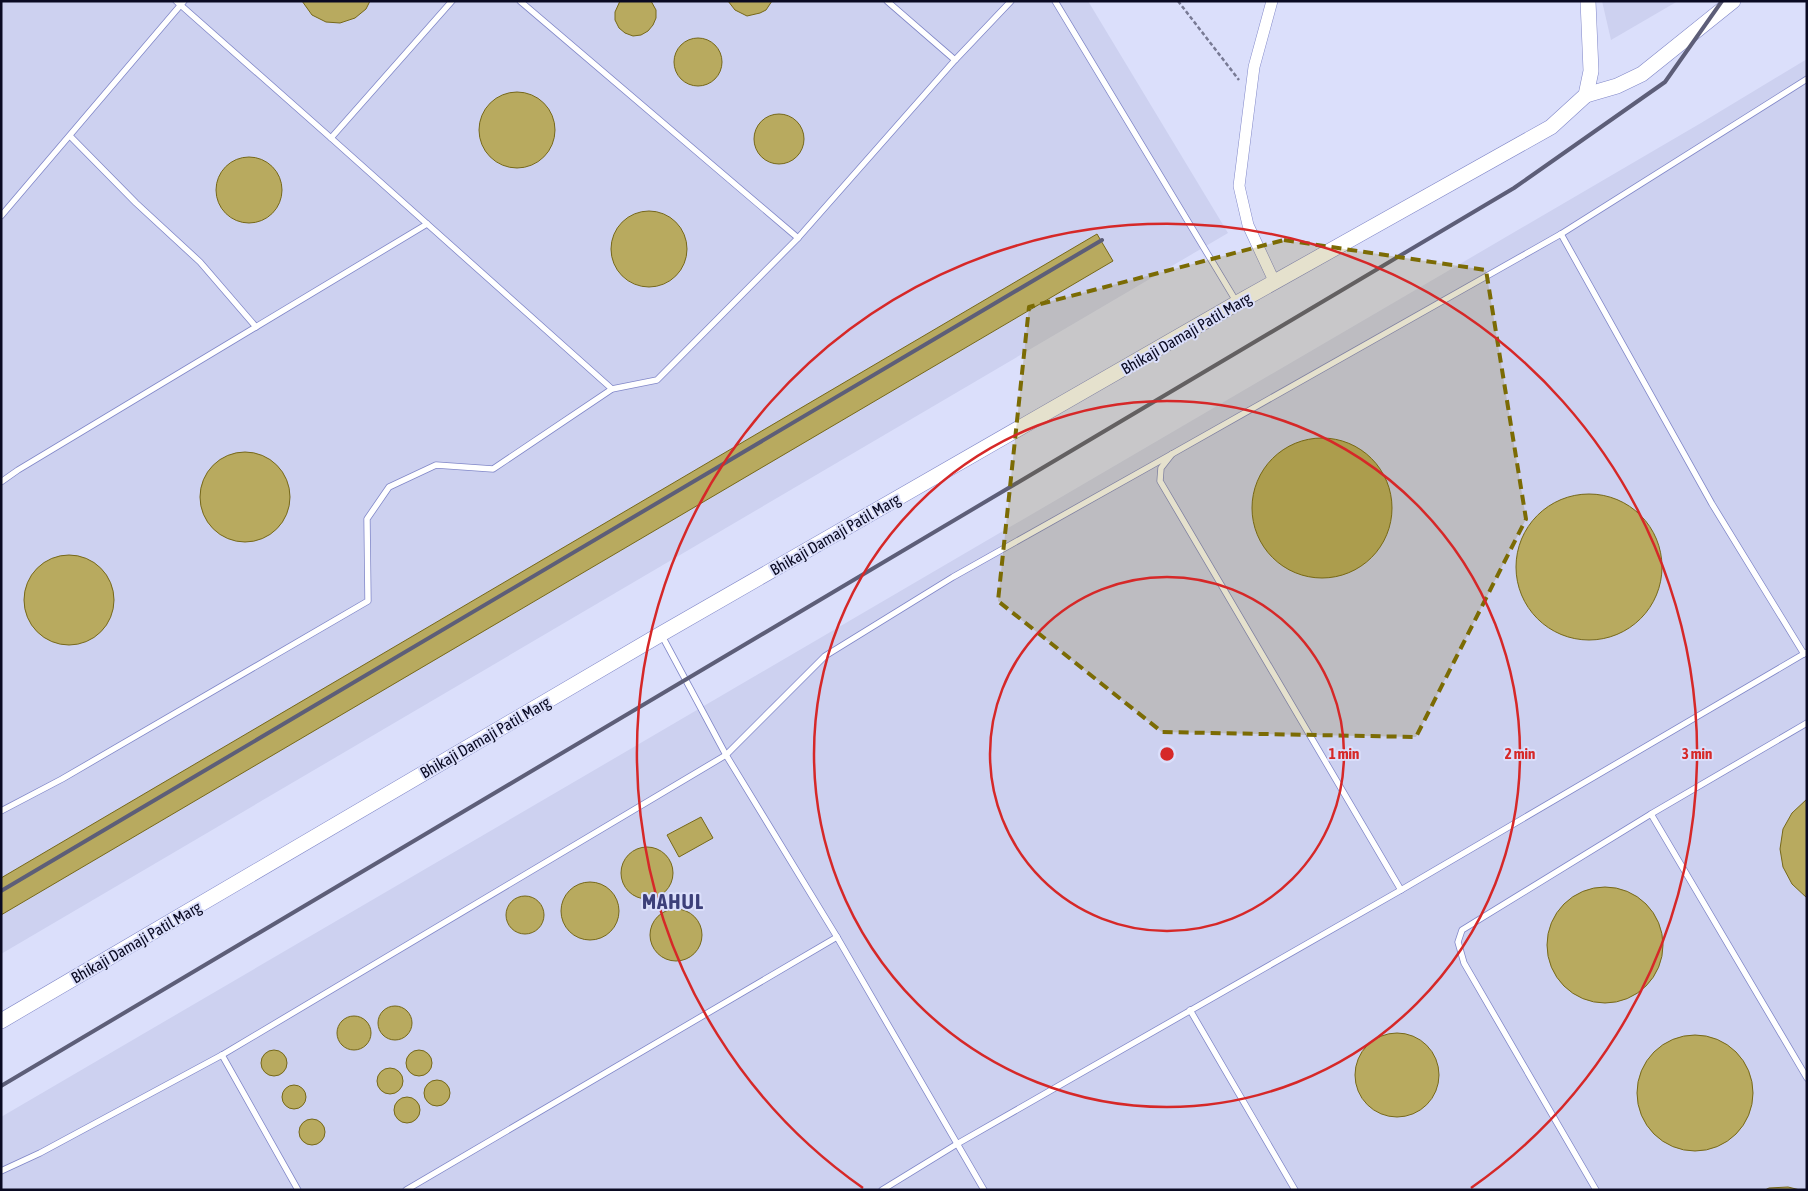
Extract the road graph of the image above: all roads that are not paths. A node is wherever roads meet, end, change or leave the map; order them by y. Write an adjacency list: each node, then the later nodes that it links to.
1 (452, 1): 14 (lane)
2 (520, 1): 18 (lane)
3 (887, 1): 10 (lane)
4 (1011, 1): 10 (lane)
5 (1055, 1): 20 (lane)
6 (1272, 1): 19 (street)
7 (1588, 1): 12 (street)
8 (1734, 1): 12 (street)
9 (180, 3): 13 (lane); 14 (lane)
10 (955, 60): 18 (lane)
11 (1807, 79): 17 (lane)
12 (1586, 95): 19 (street, Bhikaji Damaji Patil Marg)
13 (70, 136): 15 (lane); 21 (lane)
14 (331, 138): 16 (lane)
15 (1, 216)
16 (427, 224): 21 (lane); 22 (lane)
17 (1561, 234): 23 (lane); 26 (lane)
18 (798, 238): 22 (lane)
19 (1275, 283): 20 (street, Bhikaji Damaji Patil Marg)
20 (1237, 303): 25 (street, Bhikaji Damaji Patil Marg)
21 (256, 327): 24 (lane)
22 (612, 389): 29 (lane)
23 (1172, 454): 28 (lane); 31 (lane)
24 (1, 482)
25 (661, 634): 28 (lane); 34 (street, Bhikaji Damaji Patil Marg)
26 (1805, 653): 31 (lane)
27 (1807, 723): 30 (lane)
28 (726, 755): 32 (lane); 35 (lane)
29 (1, 811)
30 (1651, 814): 36 (lane); 44 (lane)
31 (1401, 890): 33 (lane)
32 (837, 937): 37 (lane); 40 (lane)
33 (1190, 1010): 37 (lane); 43 (lane)
34 (1, 1021)
35 (222, 1055): 38 (lane); 39 (lane)
36 (1807, 1078)
37 (957, 1144): 41 (lane); 42 (lane)
38 (1, 1171)
39 (298, 1190)
40 (406, 1190)
41 (882, 1190)
42 (984, 1190)
43 (1295, 1190)
44 (1596, 1190)

